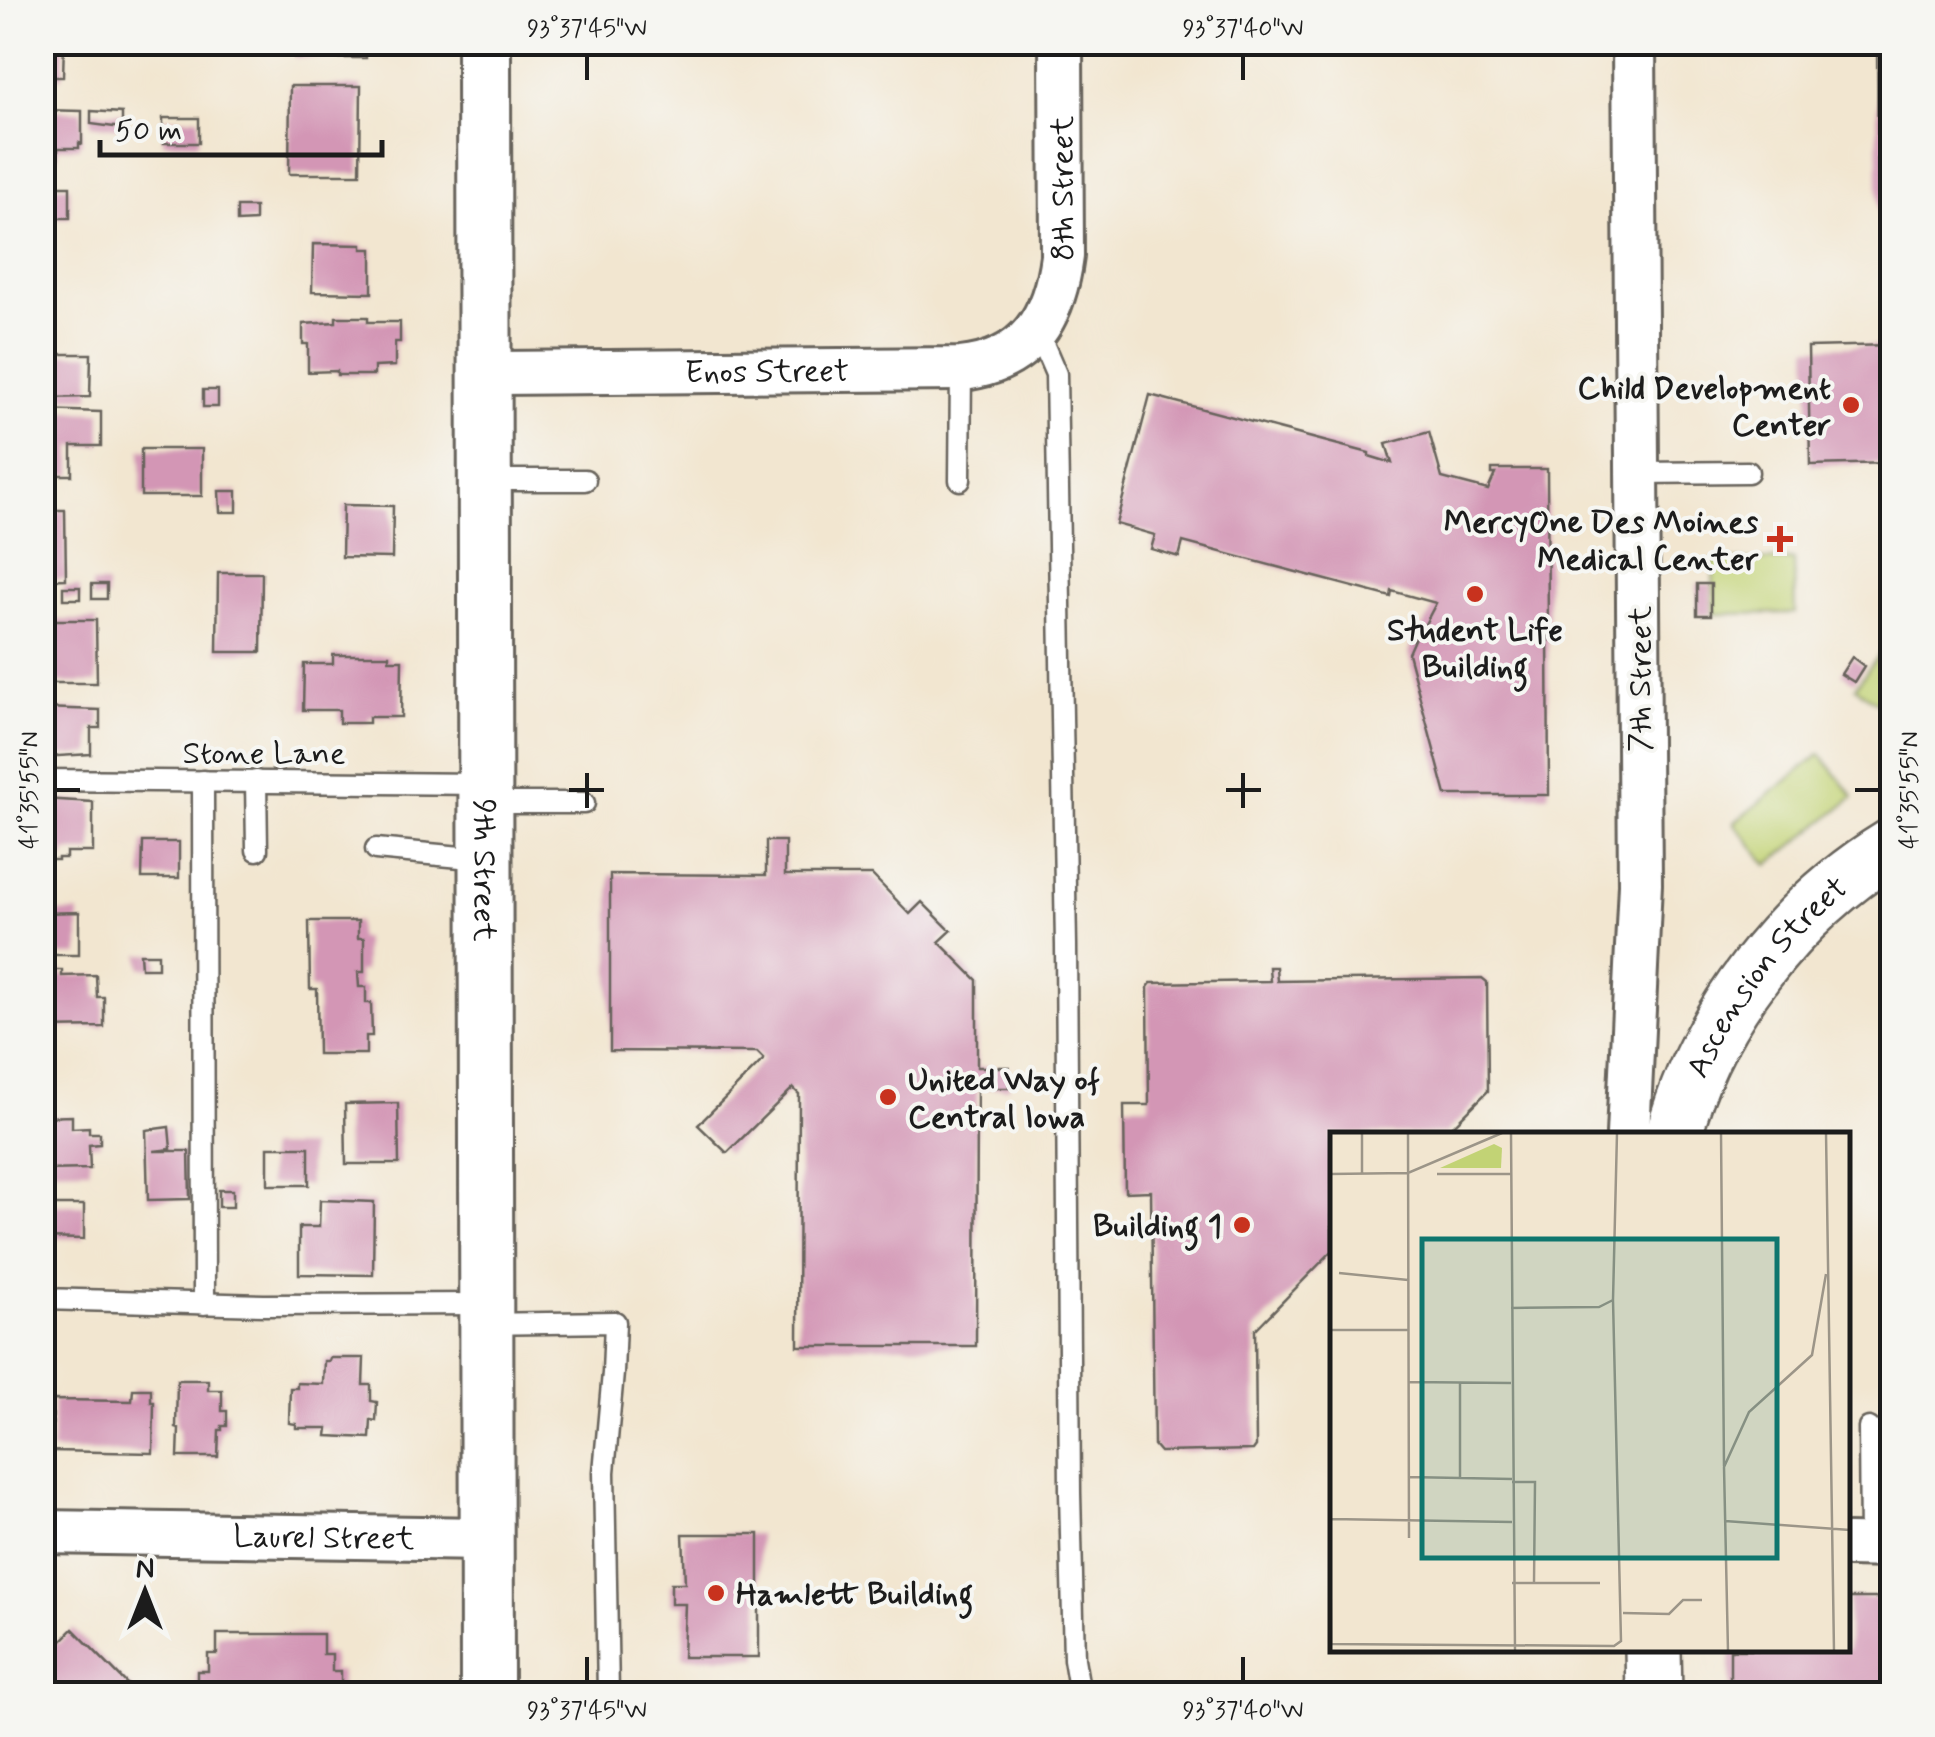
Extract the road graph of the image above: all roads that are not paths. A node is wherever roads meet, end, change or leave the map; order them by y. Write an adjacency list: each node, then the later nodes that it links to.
1 (484, 42): 6 (street, 9th Street)
2 (1061, 42): 4 (street, 8th Street)
3 (1634, 42): 8 (street, 7th Street)
4 (1037, 330): 5 (street, Enos Street); 33 (lane)
5 (961, 370): 6 (street, Enos Street); 11 (lane)
6 (485, 373): 9 (street, 9th Street)
7 (1748, 472): 8 (lane)
8 (1638, 473): 21 (street, 7th Street)
9 (485, 480): 10 (lane); 15 (street, 9th Street)
10 (585, 480)
11 (960, 480)
12 (42, 780): 13 (lane, Stone Lane)
13 (203, 782): 14 (lane, Stone Lane); 24 (lane)
14 (256, 782): 15 (lane, Stone Lane); 18 (lane)
15 (484, 793): 16 (lane, Stone Lane); 20 (street, 9th Street)
16 (584, 804)
17 (1892, 847): 22 (main road, Ascension Street)
18 (256, 850)
19 (376, 850): 20 (lane)
20 (484, 860): 25 (street, 9th Street)
21 (1628, 1132)
22 (1675, 1132)
23 (42, 1300): 24 (lane)
24 (204, 1304): 25 (lane)
25 (486, 1314): 28 (street, 9th Street); 32 (lane)
26 (1869, 1428): 29 (lane)
27 (42, 1532): 28 (street, Laurel Street)
28 (486, 1539): 31 (street, 9th Street)
29 (1870, 1545)
30 (1653, 1652): 34 (main road)
31 (487, 1694)
32 (608, 1694)
33 (1080, 1694)
34 (1654, 1694)

